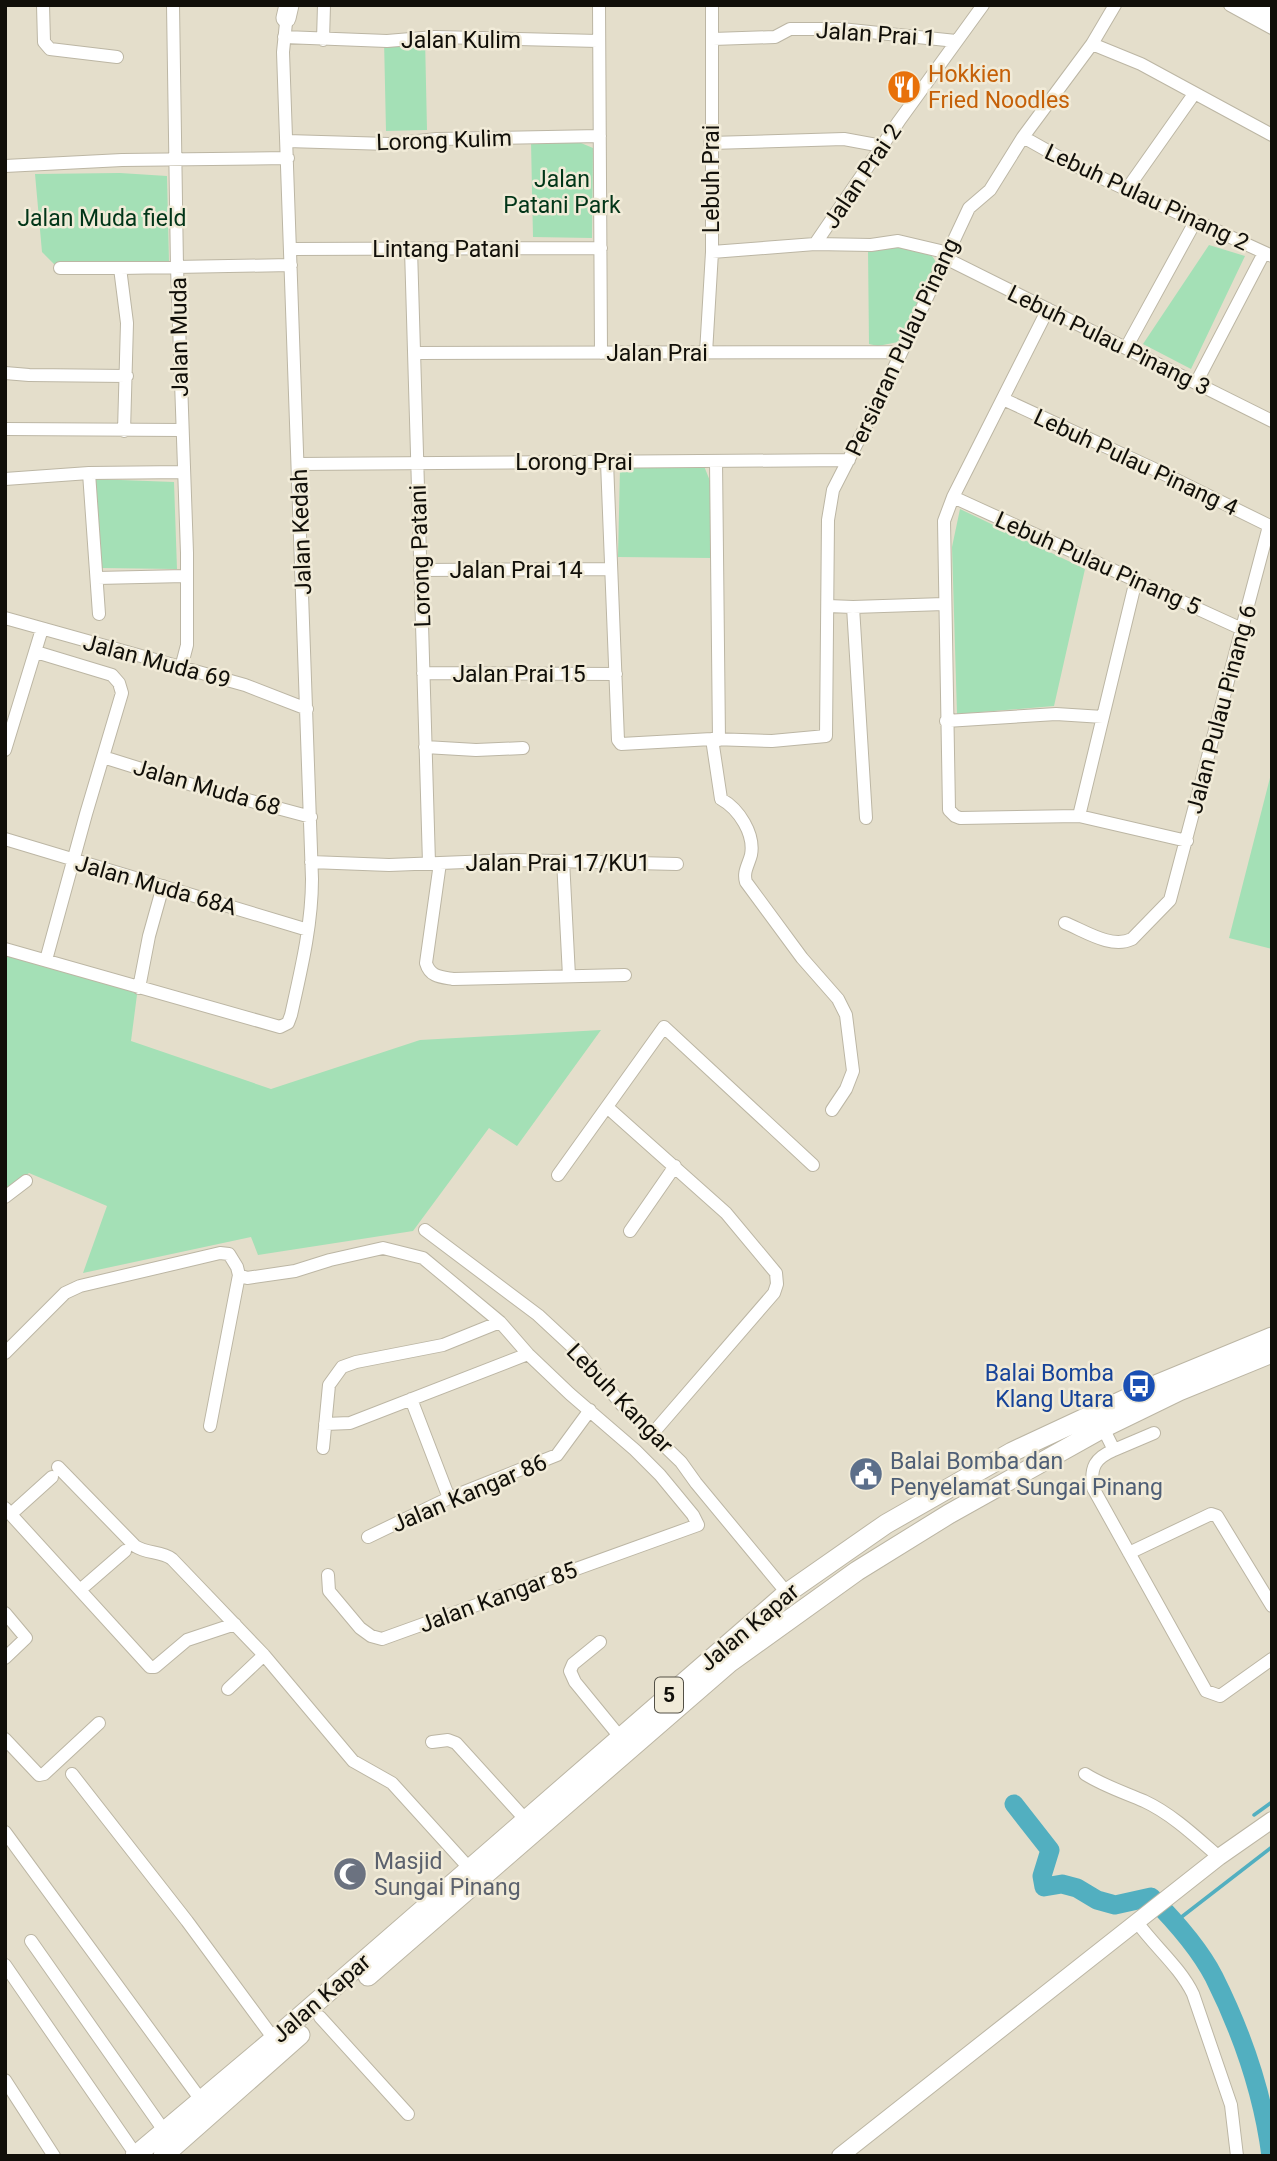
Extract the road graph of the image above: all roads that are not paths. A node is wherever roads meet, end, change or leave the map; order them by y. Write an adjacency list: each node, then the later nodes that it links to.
1 (43, 5): 18 (street)
2 (173, 5): 27 (street, Jalan Muda)
3 (324, 5): 14 (street)
4 (599, 5): 15 (street)
5 (712, 5): 13 (street, Lebuh Prai)
6 (983, 5): 16 (street, Jalan Prai 2)
7 (1115, 5): 17 (street, Persiaran Pulau Pinang)
8 (1230, 5): 12 (street)
9 (1250, 5): 11 (highway)
10 (285, 14): 14 (street, Jalan Kulim); 23 (street, Jalan Kedah)
11 (1272, 17)
12 (1272, 27)
13 (713, 39): 16 (street, Jalan Prai 1); 24 (street, Lebuh Prai)
14 (323, 40): 15 (street, Jalan Kulim)
15 (598, 41): 21 (street)
16 (956, 41): 25 (street, Jalan Prai 2)
17 (1092, 44): 19 (street); 22 (street, Persiaran Pulau Pinang)
18 (117, 57)
19 (1195, 94): 20 (street); 29 (street)
20 (1272, 135)
21 (600, 136): 23 (street, Lorong Kulim); 32 (street)
22 (1023, 137): 29 (street, Lebuh Pulau Pinang 2); 37 (street, Persiaran Pulau Pinang)
23 (287, 141): 26 (street, Jalan Kedah)
24 (710, 143): 25 (street); 35 (street, Lebuh Prai)
25 (882, 146): 31 (street, Jalan Prai 2)
26 (288, 158): 27 (street); 33 (street, Jalan Kedah)
27 (176, 159): 28 (street); 39 (street, Jalan Muda)
28 (5, 166)
29 (1127, 189): 30 (street, Lebuh Pulau Pinang 2)
30 (1195, 222): 36 (street, Lebuh Pulau Pinang 2); 43 (street)
31 (815, 244): 35 (street, Lebuh Pulau Pinang 3); 37 (street, Lebuh Pulau Pinang 3)
32 (601, 248): 34 (street, Lintang Patani); 46 (street)
33 (291, 249): 34 (street, Lintang Patani); 38 (street, Jalan Kedah)
34 (411, 249): 45 (street, Lorong Patani)
35 (712, 252): 47 (street, Lebuh Prai)
36 (1268, 254): 50 (street)
37 (948, 256): 42 (street, Lebuh Pulau Pinang 3); 44 (street, Persiaran Pulau Pinang)
38 (291, 265): 39 (street); 60 (street, Jalan Kedah)
39 (177, 267): 41 (street); 54 (street, Jalan Muda)
40 (60, 268): 41 (street)
41 (120, 268): 49 (street)
42 (1048, 309): 43 (street, Lebuh Pulau Pinang 3); 51 (street)
43 (1126, 348): 50 (street, Lebuh Pulau Pinang 3)
44 (900, 352): 47 (street, Jalan Prai); 56 (street, Persiaran Pulau Pinang)
45 (414, 353): 46 (street, Jalan Prai); 59 (street, Lorong Patani)
46 (601, 353): 47 (street, Jalan Prai)
47 (706, 353)
48 (5, 373): 49 (street)
49 (127, 376): 55 (street)
50 (1196, 383): 52 (street, Lebuh Pulau Pinang 3)
51 (1003, 399): 64 (street); 65 (street, Lebuh Pulau Pinang 4)
52 (1272, 421)
53 (5, 429): 55 (street)
54 (182, 430): 55 (street); 61 (street, Jalan Muda)
55 (124, 431)
56 (849, 460): 57 (street, Lorong Prai); 72 (street, Persiaran Pulau Pinang)
57 (716, 461): 58 (street, Lorong Prai); 85 (street)
58 (607, 462): 59 (street, Lorong Prai); 66 (street)
59 (417, 463): 60 (street, Lorong Prai); 67 (street, Lorong Patani)
60 (299, 464): 82 (street, Jalan Kedah)
61 (184, 472): 62 (street); 68 (street, Jalan Muda)
62 (89, 473): 63 (street); 69 (street)
63 (5, 479)
64 (953, 497): 70 (street, Lebuh Pulau Pinang 5); 71 (street)
65 (1270, 527): 77 (street, Jalan Pulau Pinang 6)
66 (611, 569): 67 (street, Jalan Prai 14); 81 (street)
67 (420, 570): 80 (street, Lorong Patani)
68 (185, 576): 69 (street); 79 (street, Jalan Muda)
69 (97, 578): 74 (street)
70 (1136, 580): 77 (street, Lebuh Pulau Pinang 5); 83 (street)
71 (944, 604): 73 (street); 84 (street)
72 (828, 606): 73 (street); 85 (street, Persiaran Pulau Pinang)
73 (853, 607): 92 (street)
74 (99, 614)
75 (5, 618): 76 (street, Jalan Muda 69)
76 (42, 629): 78 (street); 79 (street, Jalan Muda 69)
77 (1242, 629): 94 (street, Jalan Pulau Pinang 6)
78 (36, 652): 88 (street); 89 (street)
79 (181, 668): 82 (street, Jalan Muda 69)
80 (423, 673): 81 (street, Jalan Prai 15); 86 (street, Lorong Patani)
81 (616, 674): 85 (street)
82 (307, 709): 91 (street, Jalan Kedah)
83 (1102, 717): 84 (street); 90 (street)
84 (946, 722): 90 (street)
85 (715, 740): 109 (street)
86 (425, 747): 87 (street); 98 (street, Lorong Patani)
87 (523, 748)
88 (5, 749)
89 (103, 757): 91 (street, Jalan Muda 68); 96 (street)
90 (1079, 816): 94 (street)
91 (311, 817): 97 (street, Jalan Kedah)
92 (866, 818)
93 (5, 839): 96 (street, Jalan Muda 68A)
94 (1187, 841): 101 (street, Jalan Pulau Pinang 6)
95 (563, 860): 98 (street, Jalan Prai 17/KU1); 99 (street, Jalan Prai 17/KU1); 106 (street)
96 (73, 861): 100 (street, Jalan Muda 68A); 104 (street)
97 (311, 862): 98 (street, Jalan Prai 17/KU1); 102 (street, Jalan Kedah)
98 (434, 863): 106 (street, Lorong Patani)
99 (677, 864)
100 (163, 886): 102 (street, Jalan Muda 68A); 107 (street)
101 (1065, 923)
102 (307, 930): 107 (street, Jalan Kedah)
103 (5, 949): 104 (street)
104 (46, 960): 107 (street)
105 (625, 975): 106 (street)
106 (569, 976)
107 (139, 988)
108 (607, 1107): 110 (street); 111 (street); 112 (street)
109 (832, 1110)
110 (813, 1165)
111 (675, 1166): 116 (street); 128 (street)
112 (558, 1175)
113 (26, 1181): 114 (street)
114 (5, 1197)
115 (425, 1230): 128 (street, Lebuh Kangar)
116 (630, 1231)
117 (239, 1275): 118 (street); 120 (street); 126 (street)
118 (500, 1322): 122 (street); 125 (street)
119 (1272, 1338): 141 (highway, Jalan Kapar / 5)
120 (5, 1353)
121 (1272, 1353): 127 (highway, Jalan Kapar / 5)
122 (528, 1354): 123 (street); 124 (street)
123 (411, 1399): 125 (street); 132 (street)
124 (590, 1410): 132 (street, Jalan Kangar 86); 135 (street)
125 (325, 1424): 130 (street)
126 (210, 1426)
127 (1103, 1428): 131 (street); 164 (highway, Jalan Kapar / 5)
128 (653, 1433): 133 (street, Lebuh Kangar)
129 (1154, 1433): 131 (street)
130 (323, 1448)
131 (1114, 1450): 138 (street)
132 (449, 1498): 136 (street, Jalan Kangar 86)
133 (714, 1506): 135 (street); 141 (street, Lebuh Kangar)
134 (8, 1511): 140 (street); 144 (street)
135 (698, 1525): 139 (street, Jalan Kangar 85)
136 (368, 1537)
137 (125, 1551): 140 (street)
138 (1129, 1553): 142 (street); 148 (street)
139 (328, 1575)
140 (80, 1590): 144 (street)
141 (787, 1593): 151 (highway, Jalan Kapar / 5)
142 (1272, 1606)
143 (5, 1613): 147 (street)
144 (235, 1624): 146 (street)
145 (600, 1642): 151 (street)
146 (264, 1655): 149 (street); 160 (street)
147 (5, 1658)
148 (1272, 1659)
149 (228, 1689)
150 (99, 1723): 152 (street)
151 (620, 1737): 156 (highway, Jalan Kapar / 5)
152 (5, 1739)
153 (432, 1742): 156 (street)
154 (72, 1774): 165 (street)
155 (1085, 1774): 159 (street)
156 (525, 1819): 160 (highway, Jalan Kapar / 5)
157 (1272, 1820): 159 (main road)
158 (5, 1832): 167 (street)
159 (1219, 1857): 161 (main road)
160 (470, 1869): 165 (highway, Jalan Kapar / 5)
161 (1141, 1919): 173 (main road); 174 (street)
162 (32, 1941): 169 (street)
163 (5, 1965): 170 (street)
164 (320, 2017): 168 (street); 171 (highway, Jalan Kapar / 5)
165 (274, 2039): 167 (highway, Jalan Kapar / 5)
166 (5, 2080): 172 (street)
167 (201, 2100): 169 (highway, Jalan Kapar / 5)
168 (408, 2114)
169 (165, 2132): 170 (highway, Jalan Kapar / 5)
170 (136, 2155)
171 (164, 2155)
172 (54, 2156)
173 (840, 2156)
174 (1237, 2156)

